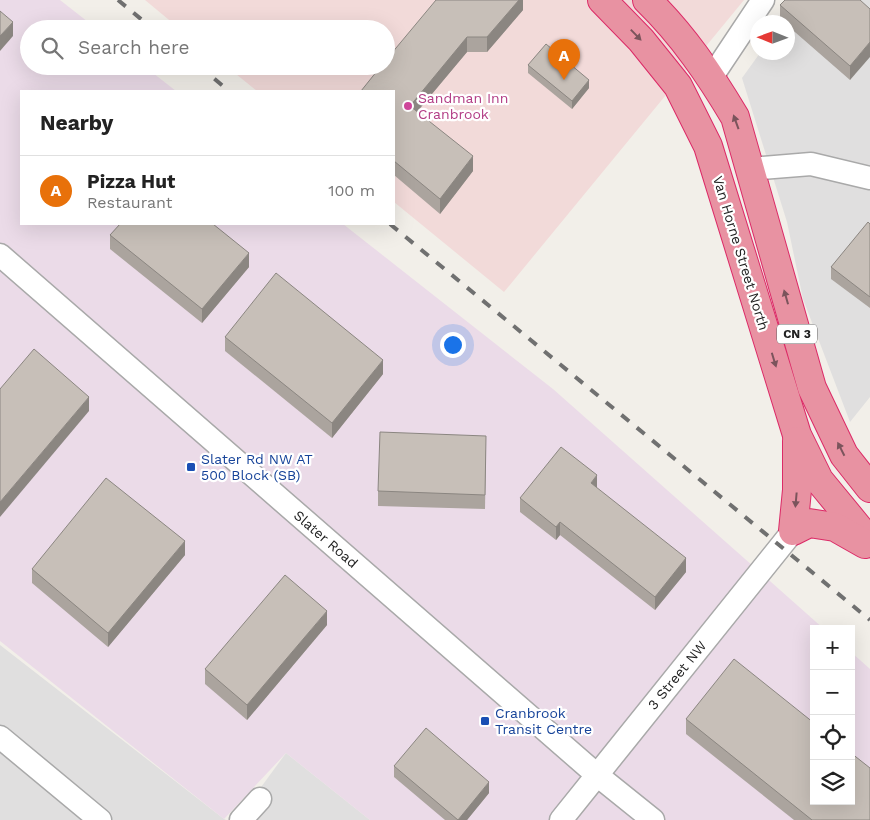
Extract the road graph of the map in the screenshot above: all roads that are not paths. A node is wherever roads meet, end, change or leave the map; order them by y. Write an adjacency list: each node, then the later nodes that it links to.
1 (602, 0): 5 (highway, CN 3, one-way to 5)
2 (648, 0): 4 (highway, CN 3)
3 (764, 0): 4 (street)
4 (711, 78): 6 (highway, CN 3, one-way to 4)
5 (708, 146): 6 (highway); 9 (highway, Van Horne Street North / CN 3, one-way to 9)
6 (750, 169): 7 (street); 10 (highway, CN 3, one-way to 6)
7 (870, 178)
8 (0, 255): 15 (street, Slater Road)
9 (797, 435): 11 (highway, one-way to 11); 12 (highway, Van Horne Street North / CN 3)
10 (870, 488)
11 (793, 530): 13 (highway); 15 (street, 3 Street NW)
12 (870, 542)
13 (870, 546)
14 (0, 737): 17 (street)
15 (597, 775): 19 (street, 3 Street NW); 20 (street, Slater Road)
16 (260, 799): 18 (street)
17 (100, 820)
18 (241, 820)
19 (561, 820)
20 (653, 820)

